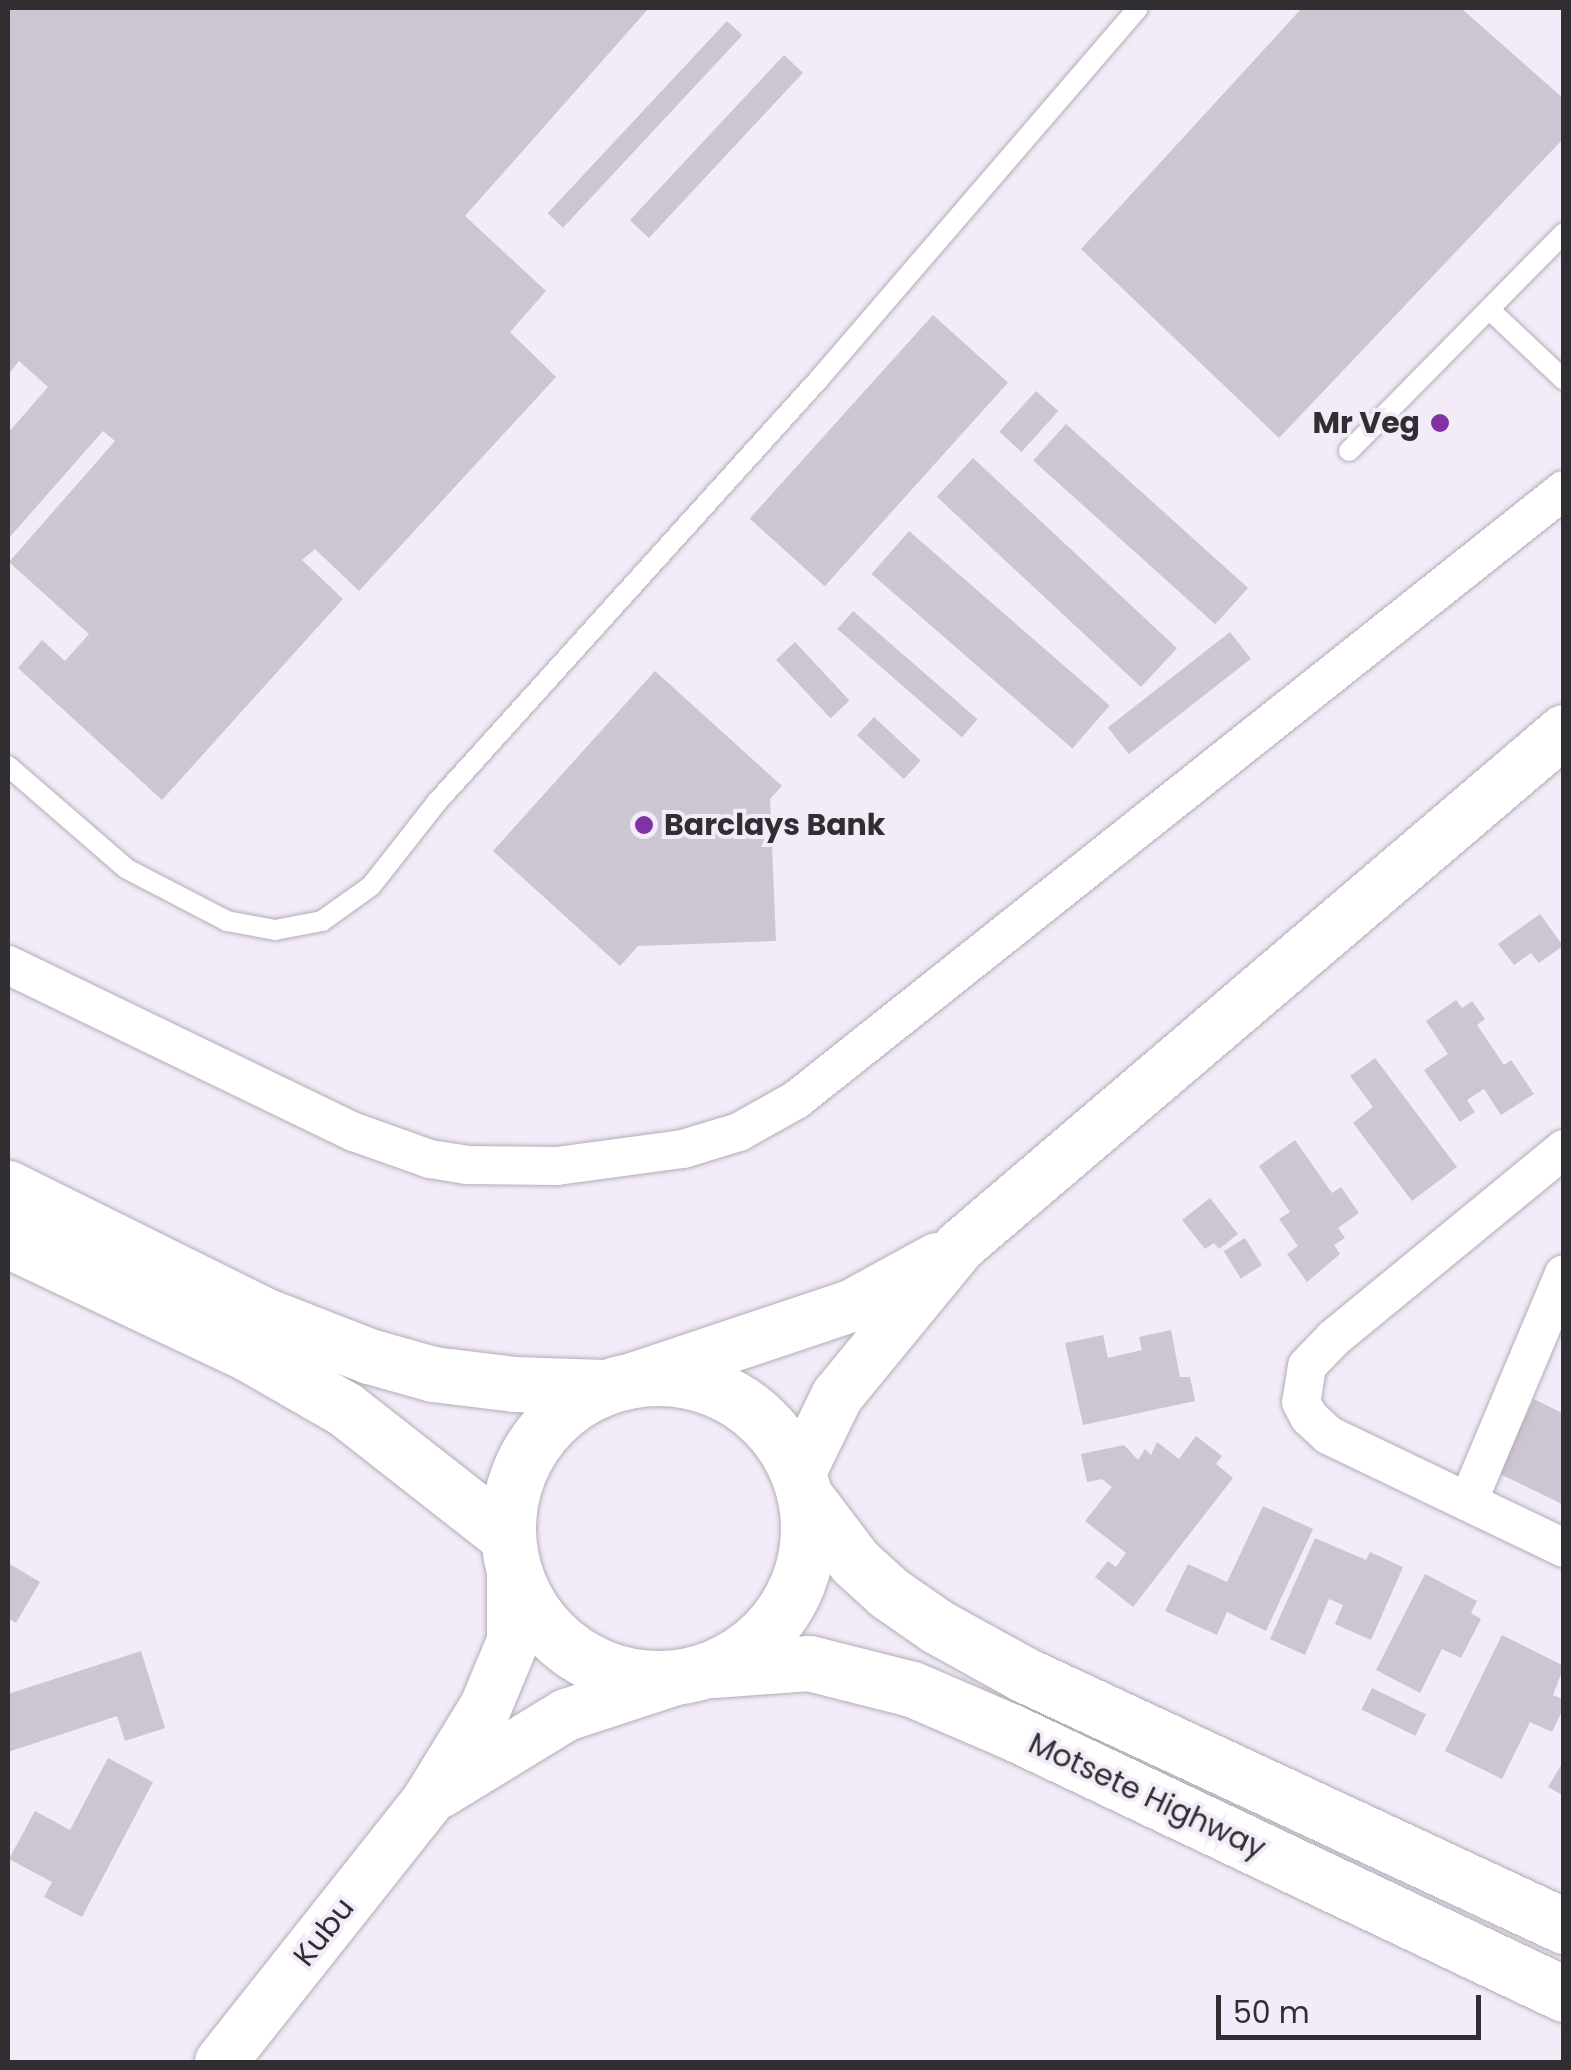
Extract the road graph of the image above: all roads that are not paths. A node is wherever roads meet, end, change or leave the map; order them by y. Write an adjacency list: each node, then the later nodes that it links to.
1 (1138, 8): 8 (lane)
2 (1564, 233): 3 (lane)
3 (1490, 310): 4 (lane); 5 (lane)
4 (1564, 380)
5 (1349, 451)
6 (1564, 490): 9 (street)
7 (1564, 732): 13 (main road)
8 (8, 766)
9 (8, 965)
10 (1564, 1150): 17 (street)
11 (8, 1188): 15 (highway)
12 (8, 1240): 19 (highway)
13 (960, 1246): 15 (main road); 16 (main road)
14 (1564, 1274): 17 (street)
15 (618, 1383): 16 (highway); 19 (highway)
16 (802, 1485): 20 (highway); 22 (highway, Motsete Highway)
17 (1468, 1502): 18 (street)
18 (1564, 1548)
19 (510, 1552): 20 (highway); 21 (main road, Kubu)
20 (697, 1674): 21 (main road, Kubu); 23 (highway, Motsete Highway)
21 (426, 1802): 24 (main road, Kubu)
22 (1564, 1926)
23 (1564, 1994)
24 (221, 2062)

